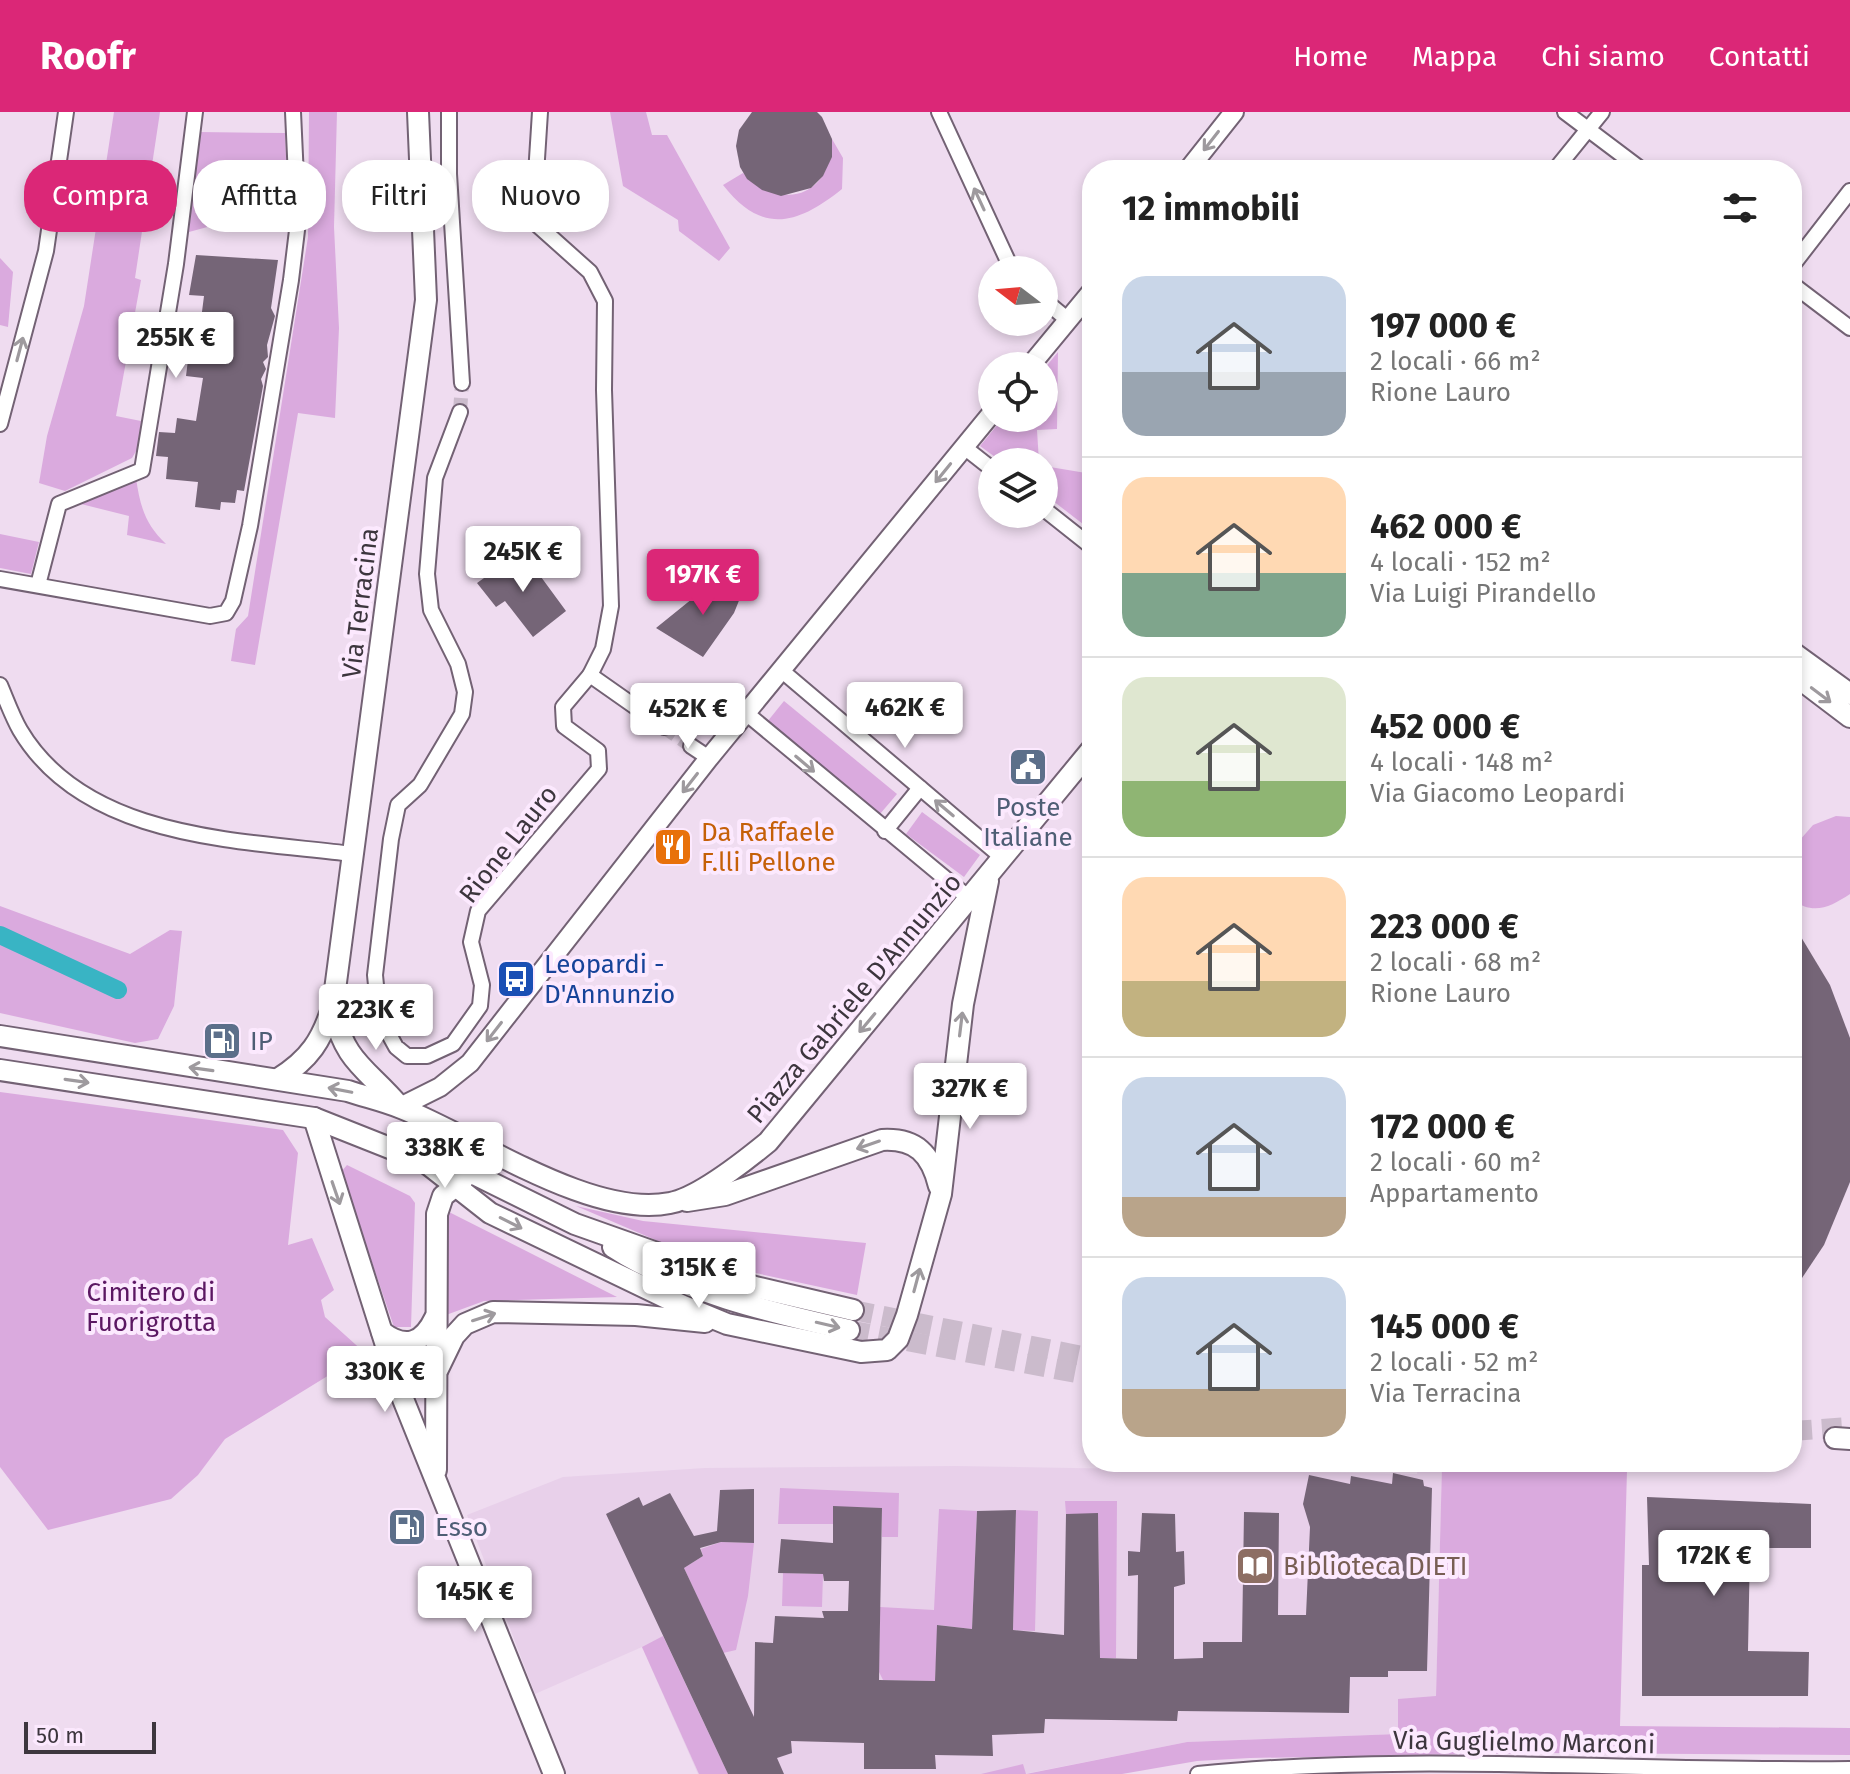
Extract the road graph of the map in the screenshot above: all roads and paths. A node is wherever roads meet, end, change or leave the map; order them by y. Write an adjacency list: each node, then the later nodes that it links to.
1 (66, 112): 26 (street, one-way to 1)
2 (195, 112): 33 (street)
3 (293, 112): 33 (street)
4 (418, 112): 48 (main road, Via Terracina)
5 (449, 112): 24 (street)
6 (540, 112): 36 (street, Rione Lauro)
7 (939, 112): 17 (street, one-way to 7)
8 (1234, 112): 12 (street, one-way to 12)
9 (1565, 112): 11 (street)
10 (1602, 112): 11 (street)
11 (1588, 129): 13 (street); 14 (street)
12 (1196, 160)
13 (1563, 160)
14 (1629, 160)
15 (1850, 191): 16 (street)
16 (1802, 253)
17 (1006, 256)
18 (1802, 292): 22 (street)
19 (1082, 303): 21 (street)
20 (1058, 312): 21 (street)
21 (1068, 320): 23 (street)
22 (1850, 328)
23 (1042, 352)
24 (462, 383)
25 (460, 412): 36 (street, Rione Lauro)
26 (0, 424)
27 (978, 430): 28 (street)
28 (964, 447): 29 (street); 35 (street, one-way to 35)
29 (978, 458)
30 (1058, 520): 31 (street)
31 (1082, 539)
32 (0, 579): 33 (street)
33 (38, 585)
34 (1802, 658): 39 (main road)
35 (781, 670): 40 (street); 46 (street)
36 (590, 675): 42 (street)
37 (1802, 681): 41 (main road, one-way to 41)
38 (0, 685): 48 (street)
39 (1847, 686)
40 (746, 713): 44 (street); 47 (street, one-way to 47)
41 (1850, 717)
42 (664, 727)
43 (691, 746): 44 (street)
44 (709, 758): 56 (street, one-way to 56)
45 (1082, 762): 49 (main road)
46 (920, 788): 47 (street); 49 (street, one-way to 46)
47 (885, 831): 51 (street)
48 (352, 854): 52 (main road, Via Terracina)
49 (1004, 859): 50 (main road)
50 (989, 877): 51 (main road, Piazza Gabriele D'Annunzio); 61 (main road, Piazza Gabriele D'Annunzio, one-way to 50)
51 (970, 899): 62 (main road, Piazza Gabriele D'Annunzio, one-way to 62)
52 (333, 1005): 55 (main road, Via Terracina); 56 (main road)
53 (0, 1036): 55 (main road, one-way to 53)
54 (0, 1070): 57 (main road, one-way to 57)
55 (278, 1079): 56 (main road, one-way to 55)
56 (400, 1107): 62 (main road)
57 (314, 1118): 58 (main road); 66 (main road, one-way to 66)
58 (425, 1162): 59 (main road); 60 (main road)
59 (476, 1175): 60 (main road); 64 (main road)
60 (452, 1186): 63 (main road); 65 (main road, one-way to 65)
61 (941, 1194): 62 (main road, one-way to 62); 65 (main road, Piazza Gabriele D'Annunzio, one-way to 61)
62 (671, 1203)
63 (436, 1316): 66 (main road); 67 (main road)
64 (851, 1320)
65 (727, 1324): 67 (main road, one-way to 65)
66 (382, 1332): 68 (main road)
67 (436, 1373): 68 (main road)
68 (437, 1478): 70 (main road)
69 (1850, 1769): 71 (street, Via Guglielmo Marconi)
70 (554, 1774)
71 (1198, 1774)

